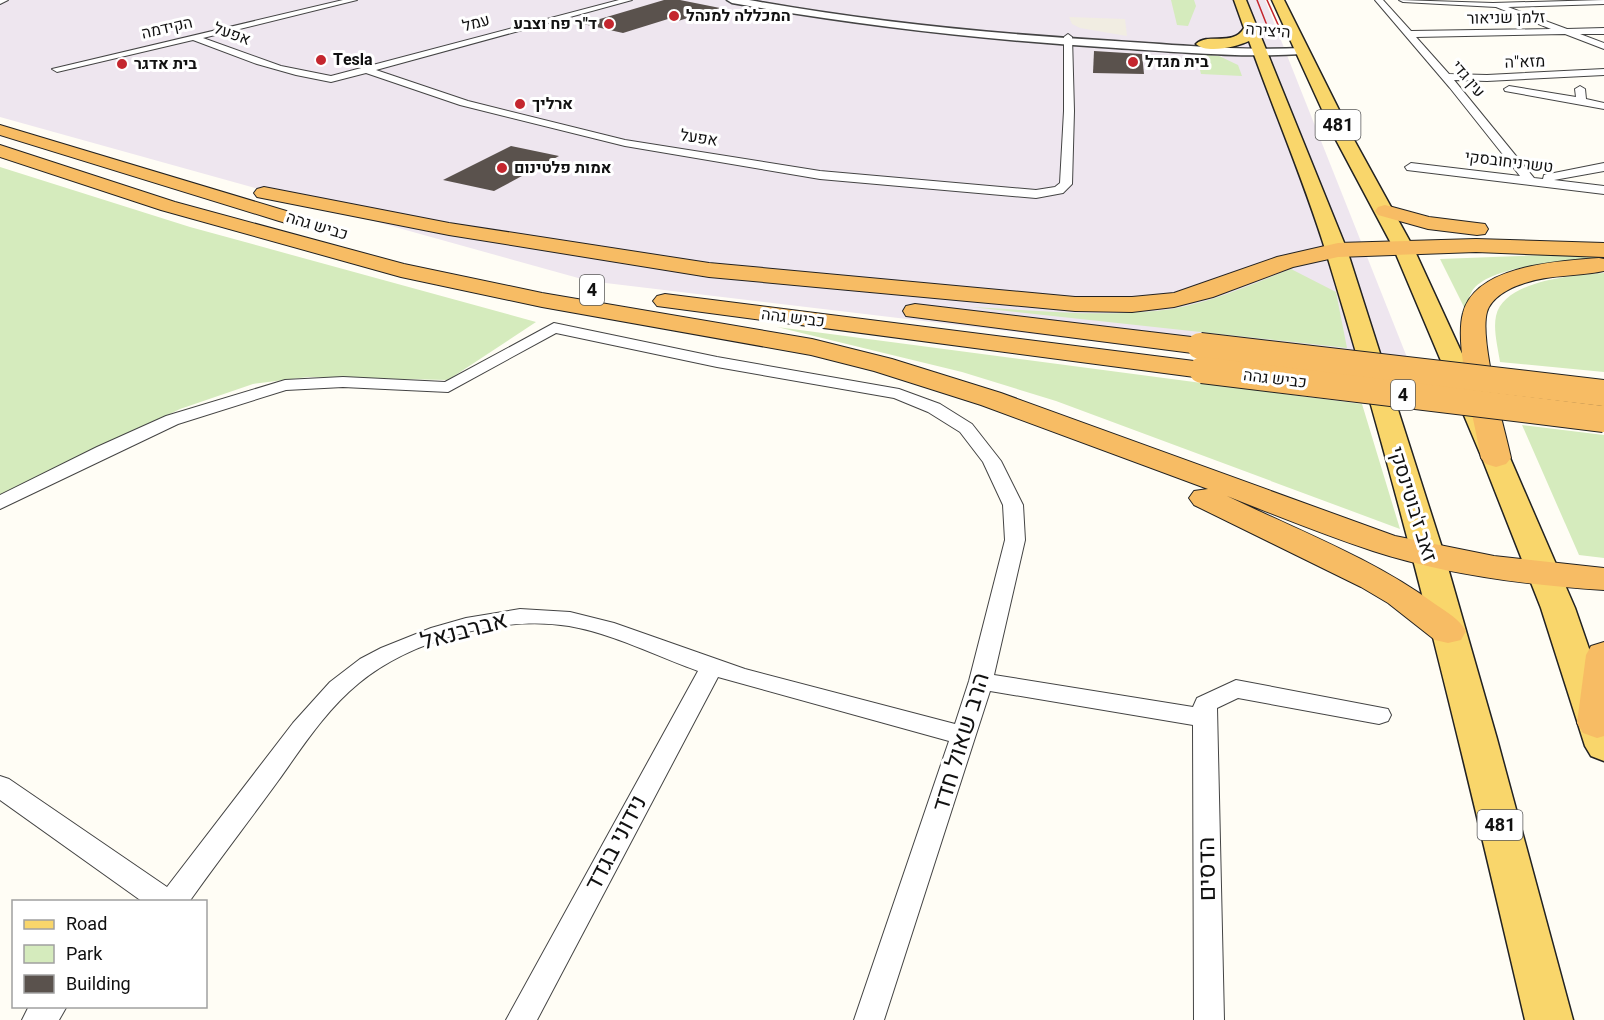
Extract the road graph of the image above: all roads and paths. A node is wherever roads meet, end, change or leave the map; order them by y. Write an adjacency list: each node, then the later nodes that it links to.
1 (353, 0): 14 (street, הקידמה)
2 (628, 0): 21 (street, עמל)
3 (732, 0): 15 (street, היצירה)
4 (1240, 0): 10 (main road, זאב ז'בוטינסקי / 481)
5 (1278, 0): 18 (main road, 481)
6 (1379, 0): 13 (street, עין גדי)
7 (1403, 0): 8 (street)
8 (1491, 2): 9 (street); 12 (street)
9 (1604, 2)
10 (1251, 28): 16 (main road); 19 (main road, זאב ז'בוטינסקי / 481)
11 (1604, 31): 12 (street, זלמן שניאור)
12 (1563, 33): 13 (street, זלמן שניאור); 17 (street)
13 (1409, 34): 24 (street, עין גדי)
14 (193, 37): 20 (street, הקידמה); 21 (street, אפעל)
15 (1068, 39): 16 (street, היצירה); 19 (street, היצירה); 21 (street, אפעל)
16 (1203, 44): 19 (street, היצירה)
17 (1604, 46)
18 (1302, 51): 19 (street, היצירה); 36 (main road, 481)
19 (1260, 54): 39 (main road, זאב ז'בוטינסקי / 481)
20 (57, 69)
21 (368, 70)
22 (1604, 72): 23 (street, מזא"ה)
23 (1565, 75): 24 (street, מזא"ה); 26 (street)
24 (1447, 77): 33 (street, עין גדי)
25 (1509, 89): 26 (street)
26 (1581, 101): 27 (street)
27 (1604, 106)
28 (0, 129): 42 (highway, כביש גהה / 4)
29 (66, 130): 35 (highway, כביש גהה / 4)
30 (0, 151): 46 (highway)
31 (1411, 167): 33 (street, טשרניחובסקי)
32 (1604, 167): 33 (street)
33 (1530, 181): 34 (street, טשרניחובסקי)
34 (1604, 190)
35 (264, 193): 39 (highway); 42 (highway, כביש גהה / 4)
36 (1385, 211): 37 (highway); 38 (main road, 481)
37 (1604, 239)
38 (1403, 247): 39 (highway); 40 (highway); 48 (main road, 481)
39 (1336, 250): 50 (main road, זאב ז'בוטינסקי / 481)
40 (1604, 250)
41 (1604, 265): 48 (highway)
42 (1201, 358): 43 (highway, כביש גהה / 4, bridge); 47 (highway, כביש גהה / 4, bridge)
43 (1379, 367): 44 (highway, bridge); 45 (highway, כביש גהה / 4, bridge)
44 (1604, 383)
45 (1604, 393)
46 (1037, 417): 50 (highway); 53 (highway)
47 (1604, 419)
48 (1496, 458): 51 (main road, 481)
49 (0, 503): 56 (street, הרב שאול חדד)
50 (1428, 554): 51 (highway); 53 (main road, זאב ז'בוטינסקי / 481)
51 (1545, 573): 52 (highway); 59 (main road, 481)
52 (1604, 579)
53 (1448, 631): 69 (main road, זאב ז'בוטינסקי / 481)
54 (1604, 655): 59 (highway)
55 (712, 667): 60 (street, אברבנאל); 63 (street, אברבנאל); 66 (street, נידוני בגדד)
56 (981, 681): 58 (street); 60 (street, הרב שאול חדד)
57 (1379, 715): 58 (street)
58 (1205, 718): 68 (street, הדסים)
59 (1600, 735)
60 (964, 736): 67 (street, הרב שאול חדד)
61 (0, 786): 62 (street)
62 (163, 900)
63 (174, 900)
64 (50, 1008): 65 (street)
65 (37, 1020)
66 (521, 1020)
67 (869, 1020)
68 (1209, 1020)
69 (1549, 1020)

